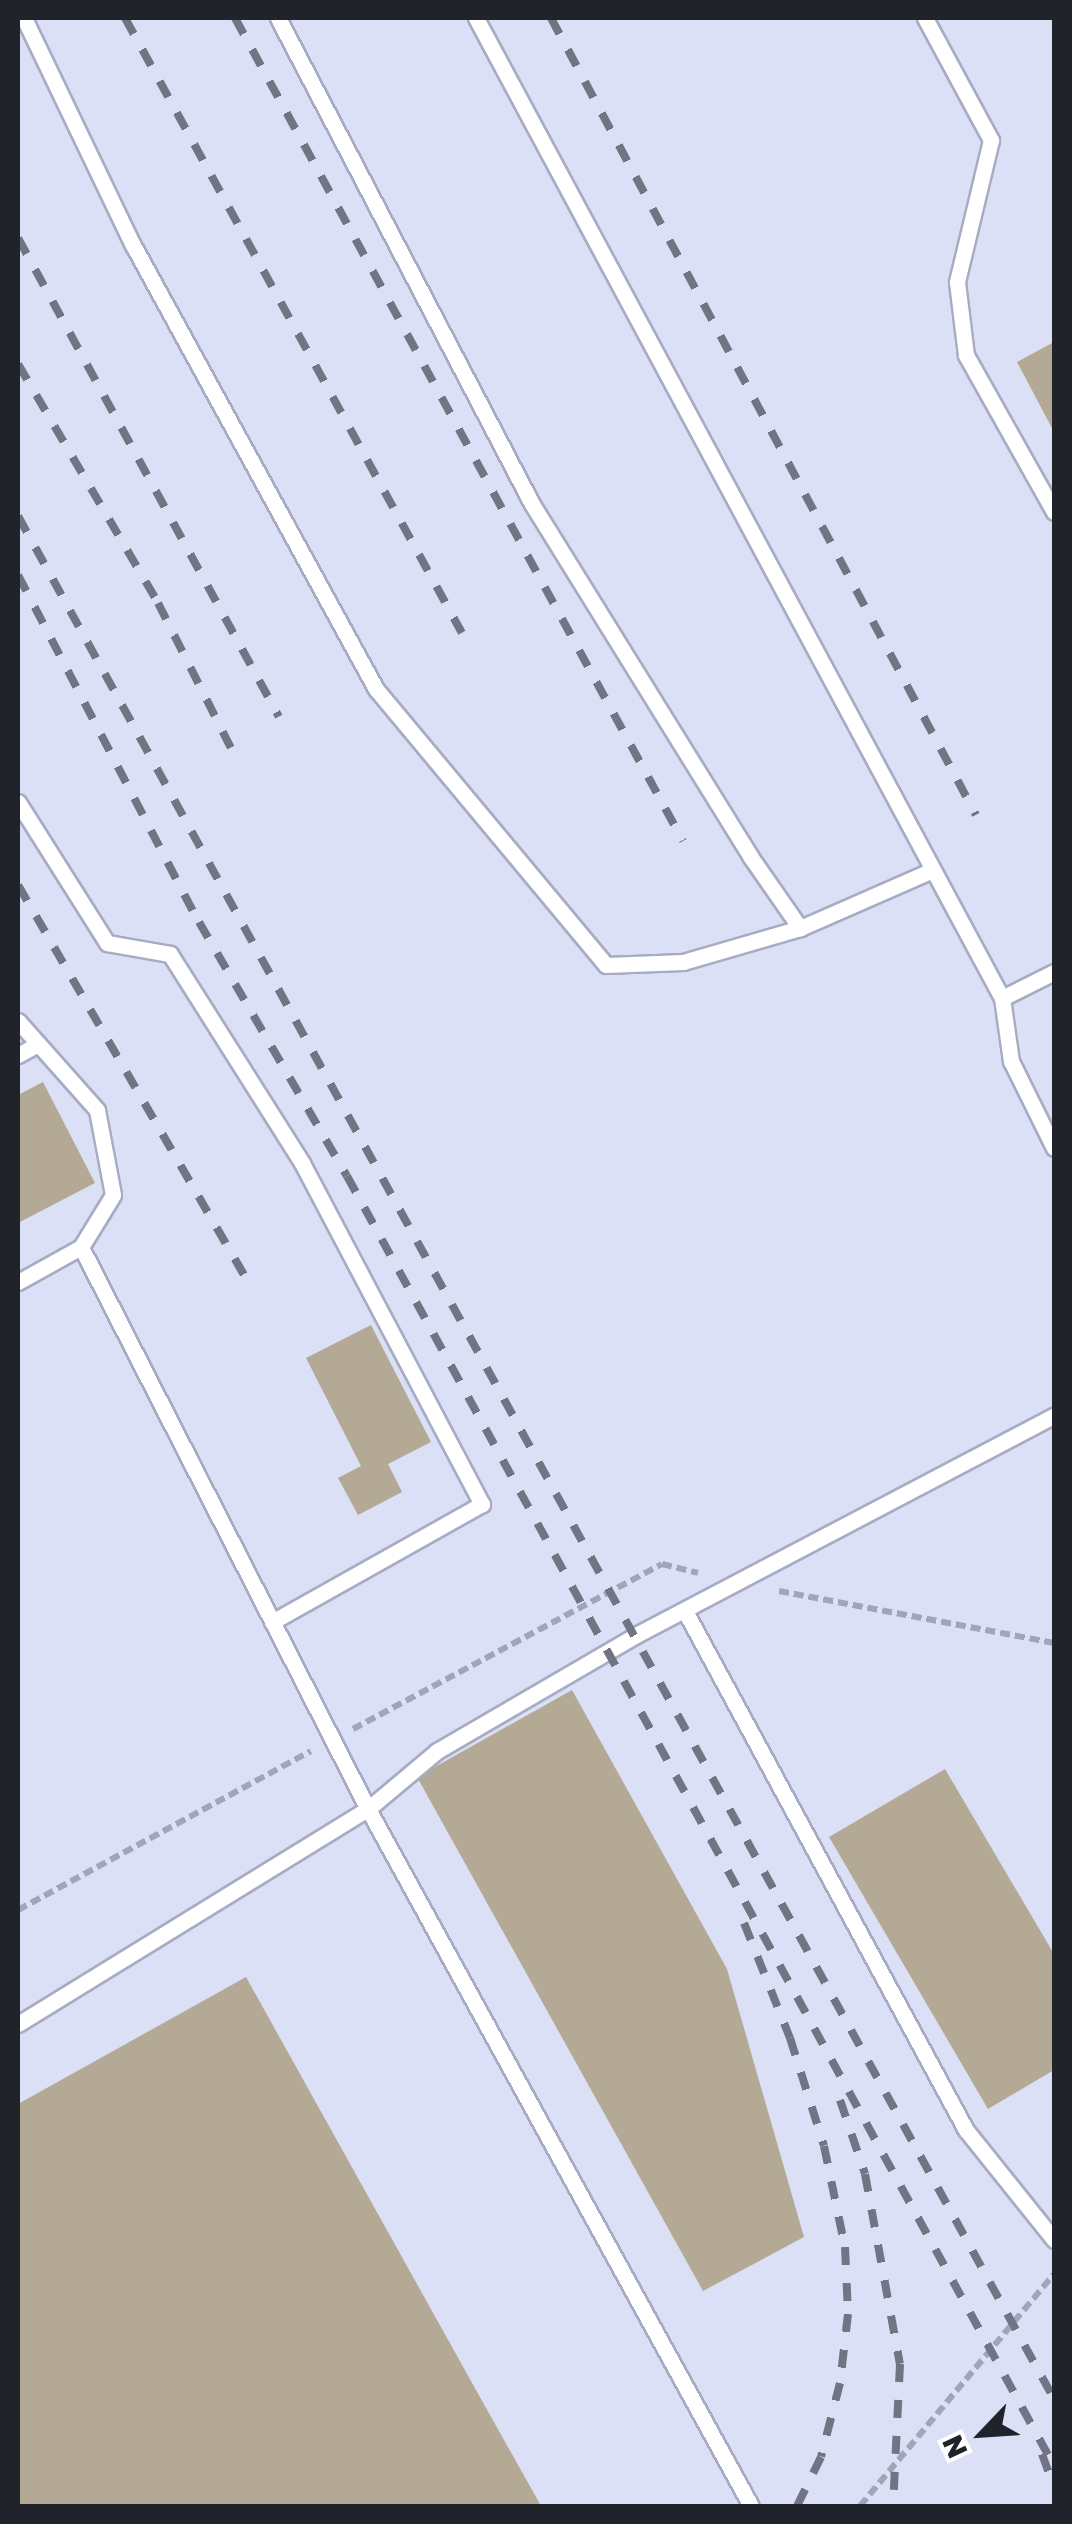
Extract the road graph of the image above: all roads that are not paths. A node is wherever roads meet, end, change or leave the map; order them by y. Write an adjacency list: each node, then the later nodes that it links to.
1 (24, 18): 8 (lane)
2 (278, 18): 8 (lane)
3 (476, 18): 7 (lane)
4 (925, 18): 5 (lane)
5 (1054, 512)
6 (18, 802): 19 (lane)
7 (933, 870): 8 (lane); 10 (lane)
8 (800, 928)
9 (1054, 972): 10 (lane)
10 (1002, 998): 14 (lane)
11 (18, 1020): 12 (lane)
12 (38, 1044): 13 (lane); 15 (lane)
13 (18, 1055)
14 (1054, 1148)
15 (81, 1247): 16 (lane); 19 (lane)
16 (18, 1282)
17 (1054, 1416): 18 (lane)
18 (684, 1611): 20 (lane); 22 (lane)
19 (272, 1622): 20 (lane)
20 (368, 1809): 21 (lane); 23 (lane)
21 (18, 2024)
22 (1054, 2240)
23 (751, 2506)

